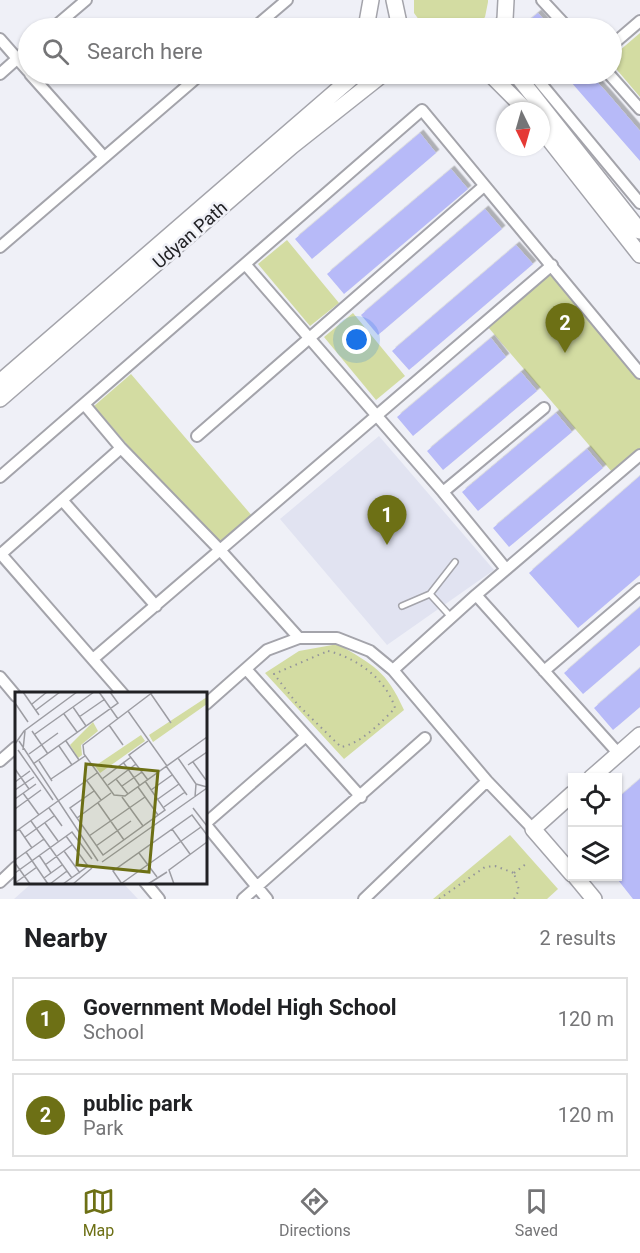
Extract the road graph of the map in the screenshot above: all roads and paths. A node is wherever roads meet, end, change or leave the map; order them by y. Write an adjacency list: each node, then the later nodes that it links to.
1 (86, 0): 7 (street)
2 (287, 0): 8 (street)
3 (371, 0): 9 (main road)
4 (394, 0): 10 (main road)
5 (506, 0): 11 (main road)
6 (542, 0): 12 (street)
7 (65, 18)
8 (266, 18)
9 (368, 18)
10 (396, 18)
11 (503, 18)
12 (559, 18)
13 (640, 21): 14 (street)
14 (622, 36)
15 (0, 39): 16 (street)
16 (18, 59): 17 (street)
17 (0, 74)
18 (39, 84): 29 (street)
19 (189, 84): 29 (street)
20 (343, 84): 39 (main road, Udyan Path)
21 (370, 84): 40 (main road, Udyan Path)
22 (500, 84): 26 (main road)
23 (524, 84): 32 (main road)
24 (541, 84): 31 (street)
25 (618, 84): 27 (street)
26 (518, 102)
27 (640, 109)
28 (550, 140): 34 (main road)
29 (104, 158): 33 (street)
30 (484, 186): 35 (street); 36 (street); 37 (street)
31 (640, 203)
32 (640, 231)
33 (0, 247)
34 (640, 255)
35 (245, 264): 37 (street); 41 (street)
36 (552, 266): 38 (street); 43 (street)
37 (309, 338): 43 (street); 44 (street)
38 (640, 373)
39 (0, 382)
40 (0, 399)
41 (84, 404): 45 (street); 47 (street)
42 (544, 408): 48 (street)
43 (377, 416): 48 (street); 50 (street)
44 (196, 436)
45 (121, 448): 49 (street); 50 (street)
46 (640, 455): 53 (street)
47 (0, 477)
48 (444, 492): 53 (street)
49 (62, 500): 51 (street); 57 (street)
50 (220, 550): 57 (street); 60 (street)
51 (1, 553): 61 (street)
52 (455, 562): 55 (lane)
53 (506, 569): 56 (street)
54 (640, 589): 64 (street)
55 (430, 594): 58 (lane); 59 (lane)
56 (476, 595): 59 (street); 64 (street)
57 (156, 606): 61 (street)
58 (402, 606)
59 (451, 617): 63 (street)
60 (299, 638): 62 (street); 63 (street)
61 (93, 659): 66 (street)
62 (246, 669): 68 (street); 70 (street)
63 (393, 670): 77 (street)
64 (544, 671): 74 (street)
65 (0, 677): 67 (street)
66 (122, 692)
67 (15, 695)
68 (207, 703)
69 (640, 735): 74 (main road)
70 (306, 736): 78 (street); 80 (street)
71 (425, 738): 78 (street)
72 (348, 746): 72 (path)
73 (15, 748): 75 (street)
74 (618, 753): 76 (main road)
75 (0, 761)
76 (596, 773)
77 (487, 781): 82 (street); 94 (street)
78 (361, 797): 90 (street)
79 (568, 798): 82 (main road)
80 (207, 823)
81 (207, 825): 90 (street)
82 (533, 829): 85 (main road)
83 (526, 864): 86 (path)
84 (15, 868): 88 (street)
85 (568, 868)
86 (514, 873): 95 (path); 96 (path)
87 (579, 881): 97 (main road)
88 (0, 882)
89 (147, 884): 91 (street)
90 (257, 887): 92 (street); 93 (street)
91 (159, 899)
92 (243, 899)
93 (267, 899)
94 (364, 899)
95 (439, 899)
96 (514, 899)
97 (594, 899)

